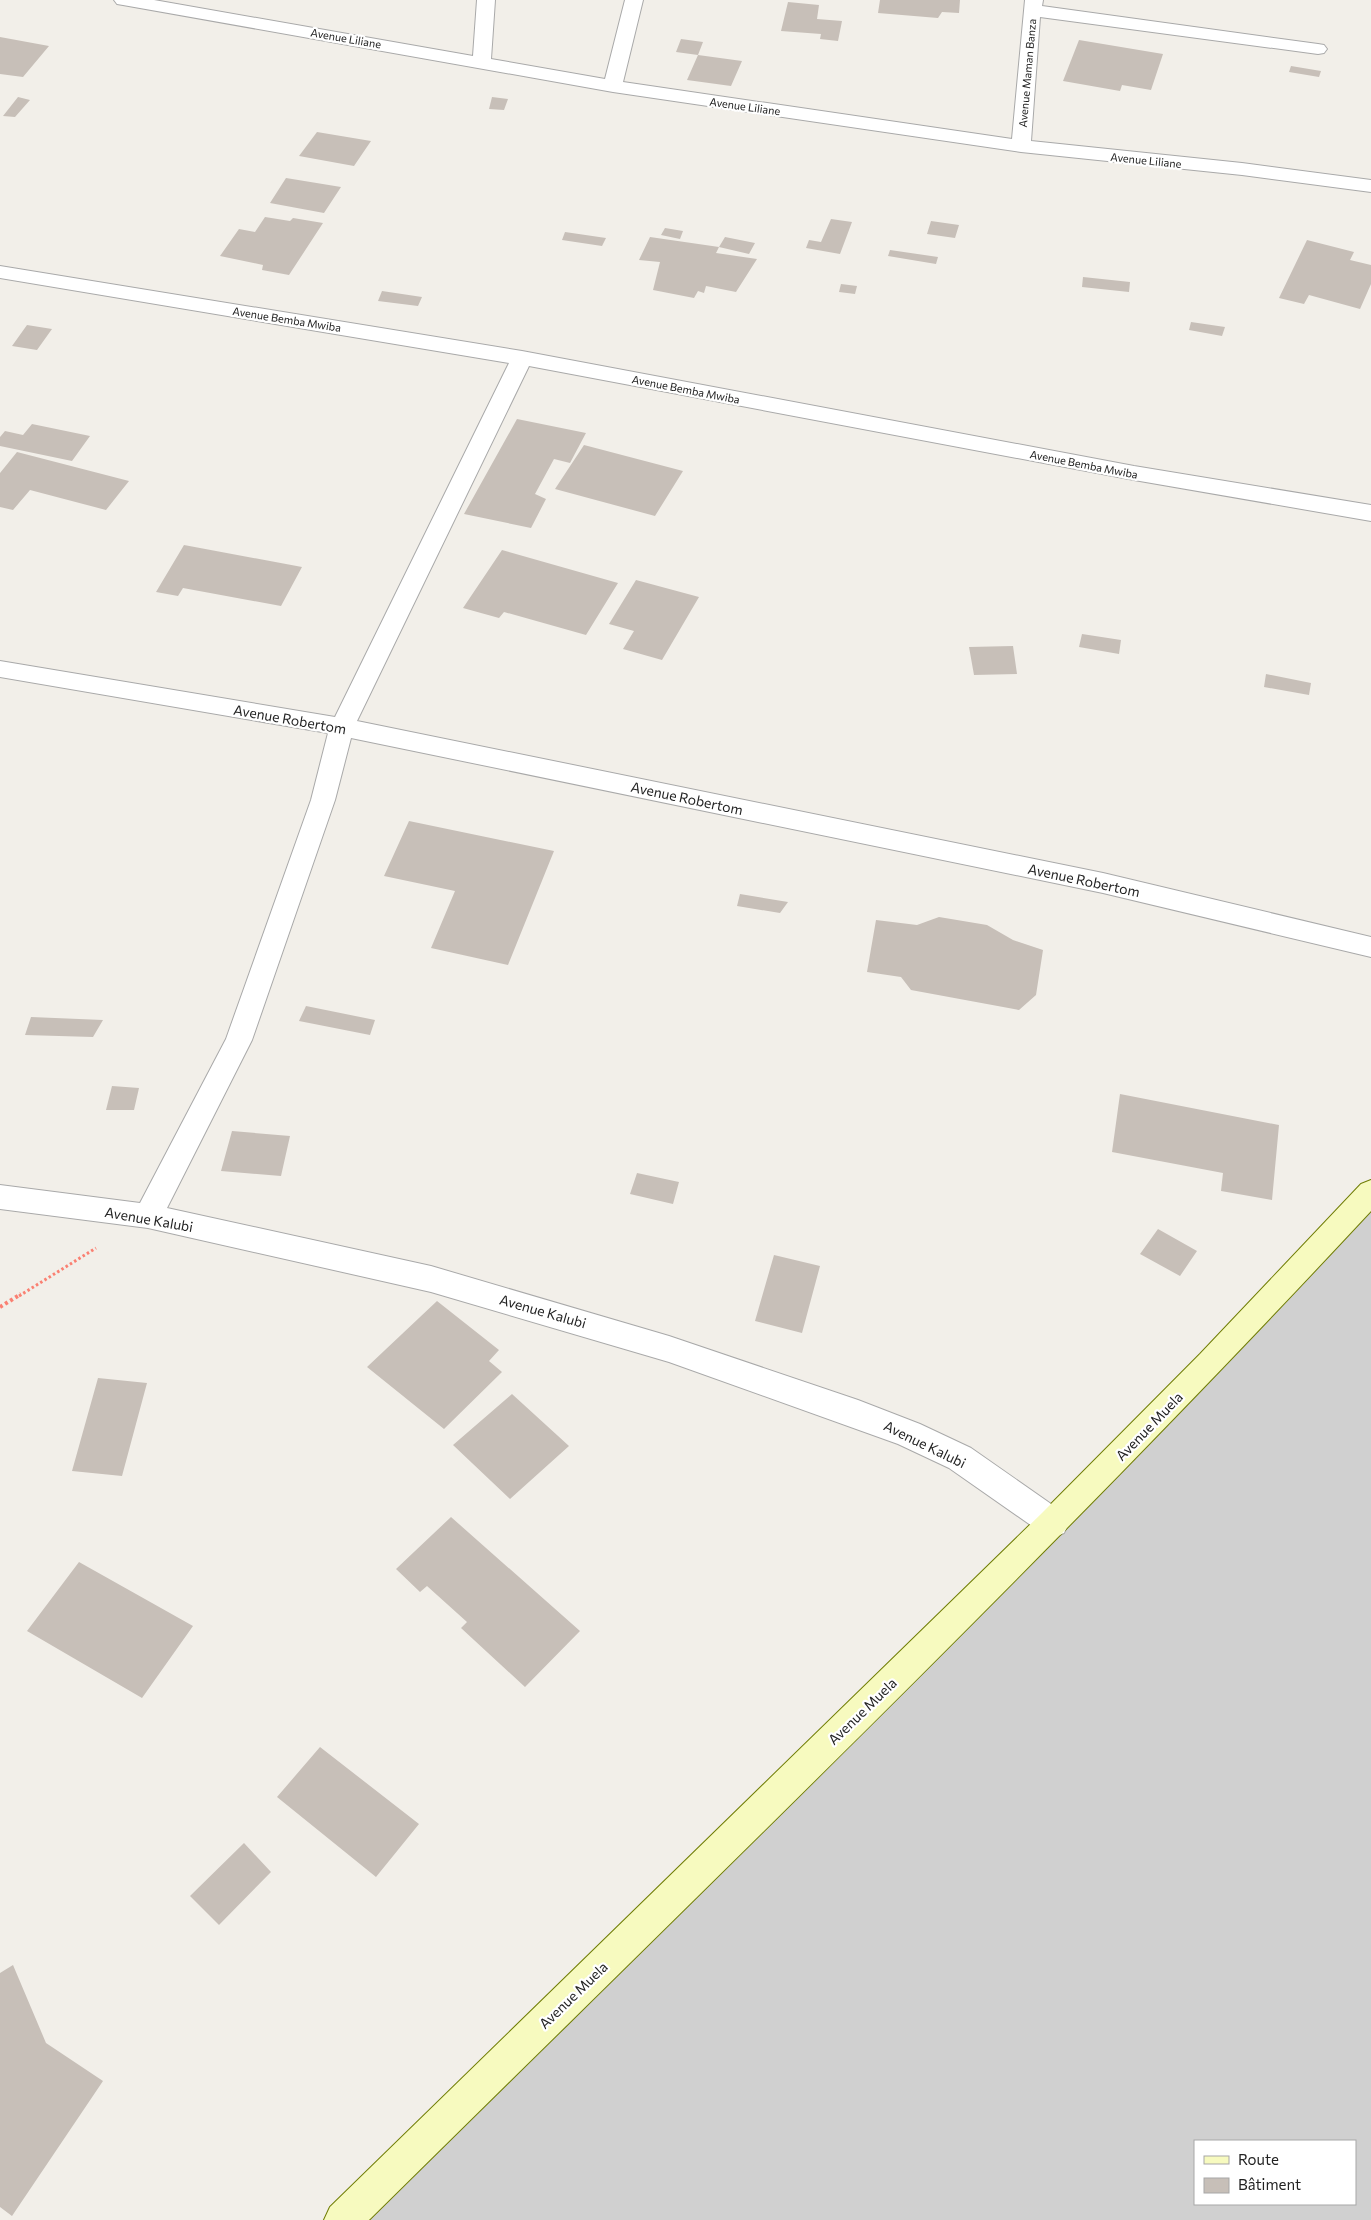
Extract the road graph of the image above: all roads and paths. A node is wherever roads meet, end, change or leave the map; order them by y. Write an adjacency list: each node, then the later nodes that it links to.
1 (123, 0): 6 (street, Avenue Liliane)
2 (486, 0): 6 (street)
3 (634, 0): 7 (street)
4 (1033, 5): 5 (street); 8 (street, Avenue Maman Banza)
5 (1318, 49)
6 (482, 63): 7 (street, Avenue Liliane)
7 (613, 86): 8 (street, Avenue Liliane)
8 (1021, 146): 9 (street, Avenue Liliane)
9 (1371, 186)
10 (0, 272): 11 (street, Avenue Bemba Mwiba)
11 (522, 358): 12 (street, Avenue Bemba Mwiba); 14 (street)
12 (1371, 513)
13 (0, 669): 14 (street, Avenue Robertom)
14 (342, 727): 15 (street, Avenue Robertom); 18 (street)
15 (1371, 947)
16 (1371, 1192): 20 (street, Avenue Muela)
17 (0, 1197): 18 (street, Avenue Kalubi)
18 (148, 1216): 19 (path); 20 (street, Avenue Kalubi)
19 (0, 1307)
20 (1053, 1523): 21 (street, Avenue Muela)
21 (343, 2220)

